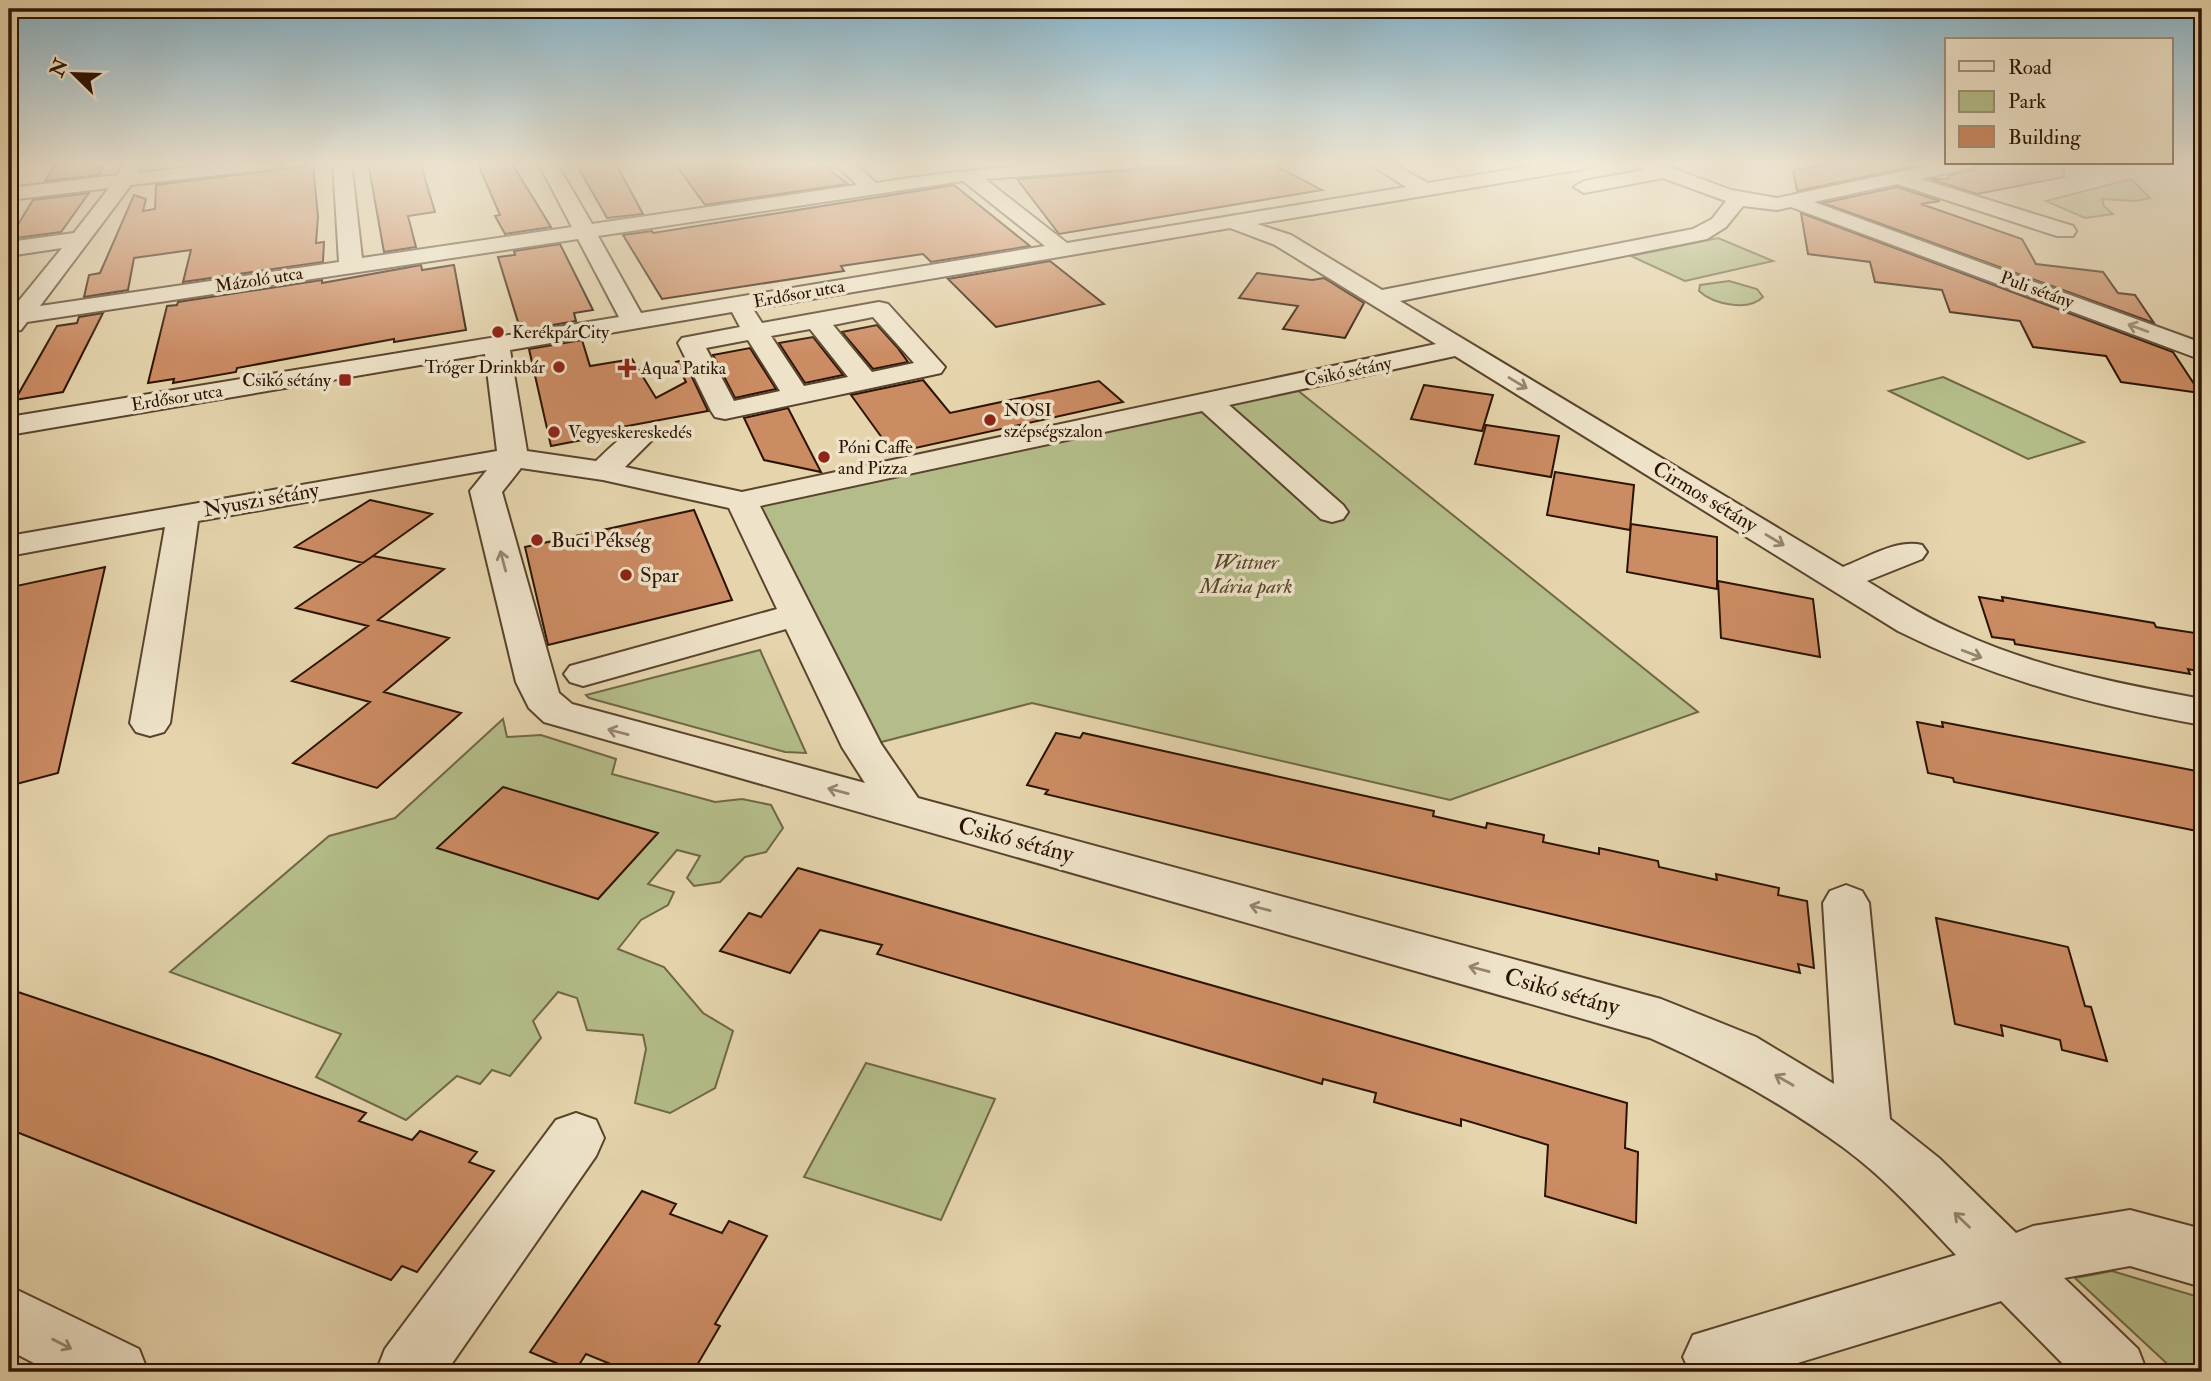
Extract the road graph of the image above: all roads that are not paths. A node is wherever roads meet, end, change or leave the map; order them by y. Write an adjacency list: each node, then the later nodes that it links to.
1 (90, 226): 13 (street)
2 (348, 226): 16 (street)
3 (582, 226): 11 (street)
4 (617, 226): 11 (street, Mázoló utca)
5 (1034, 226): 15 (street)
6 (1204, 226): 15 (street, Erdősor utca)
7 (1245, 226): 17 (street, Cirmos sétány)
8 (1713, 226): 17 (street)
9 (1862, 226): 25 (street, Puli sétány, one-way to 9)
10 (2051, 226): 12 (street)
11 (585, 231): 16 (street, Mázoló utca); 21 (street)
12 (2065, 231)
13 (81, 239): 14 (street); 20 (street)
14 (9, 249)
15 (1062, 249): 18 (street, Erdősor utca)
16 (351, 266): 20 (street, Mázoló utca)
17 (1379, 298): 24 (street, Cirmos sétány)
18 (740, 304): 21 (street, Erdősor utca); 22 (street)
19 (817, 321): 22 (street); 26 (street); 26 (street)
20 (14, 322)
21 (634, 322): 23 (street, Erdősor utca)
22 (755, 332): 27 (street); 27 (street)
23 (497, 346): 29 (street, Erdősor utca); 31 (street)
24 (1460, 347): 28 (street, Csikó sétány); 38 (street, Cirmos sétány, one-way to 38)
25 (2202, 352)
26 (866, 382): 27 (street)
27 (797, 397)
28 (1209, 402): 33 (street, Csikó sétány); 34 (street)
29 (9, 426)
30 (637, 440): 32 (street)
31 (513, 458): 32 (street, Csikó sétány); 35 (street, Nyuszi sétány); 43 (street, Csikó sétány, one-way to 31)
32 (603, 471): 33 (street, Csikó sétány)
33 (742, 501): 39 (street)
34 (1332, 512)
35 (183, 514): 36 (street, Nyuszi sétány); 42 (street)
36 (9, 545)
37 (1910, 552): 38 (street)
38 (1841, 580): 41 (street, Cirmos sétány, one-way to 41)
39 (797, 615): 40 (street); 43 (street)
40 (583, 674)
41 (2202, 712)
42 (150, 723)
43 (904, 809): 45 (street, Csikó sétány, one-way to 43)
44 (1846, 903): 45 (street)
45 (1864, 1131): 48 (street, Csikó sétány, one-way to 45)
46 (576, 1138): 51 (street)
47 (2202, 1258): 48 (street)
48 (2011, 1268): 52 (street); 53 (street, Csikó sétány)
49 (9, 1317): 50 (street, one-way to 50)
50 (116, 1372)
51 (408, 1372)
52 (1723, 1372)
53 (2115, 1372)

